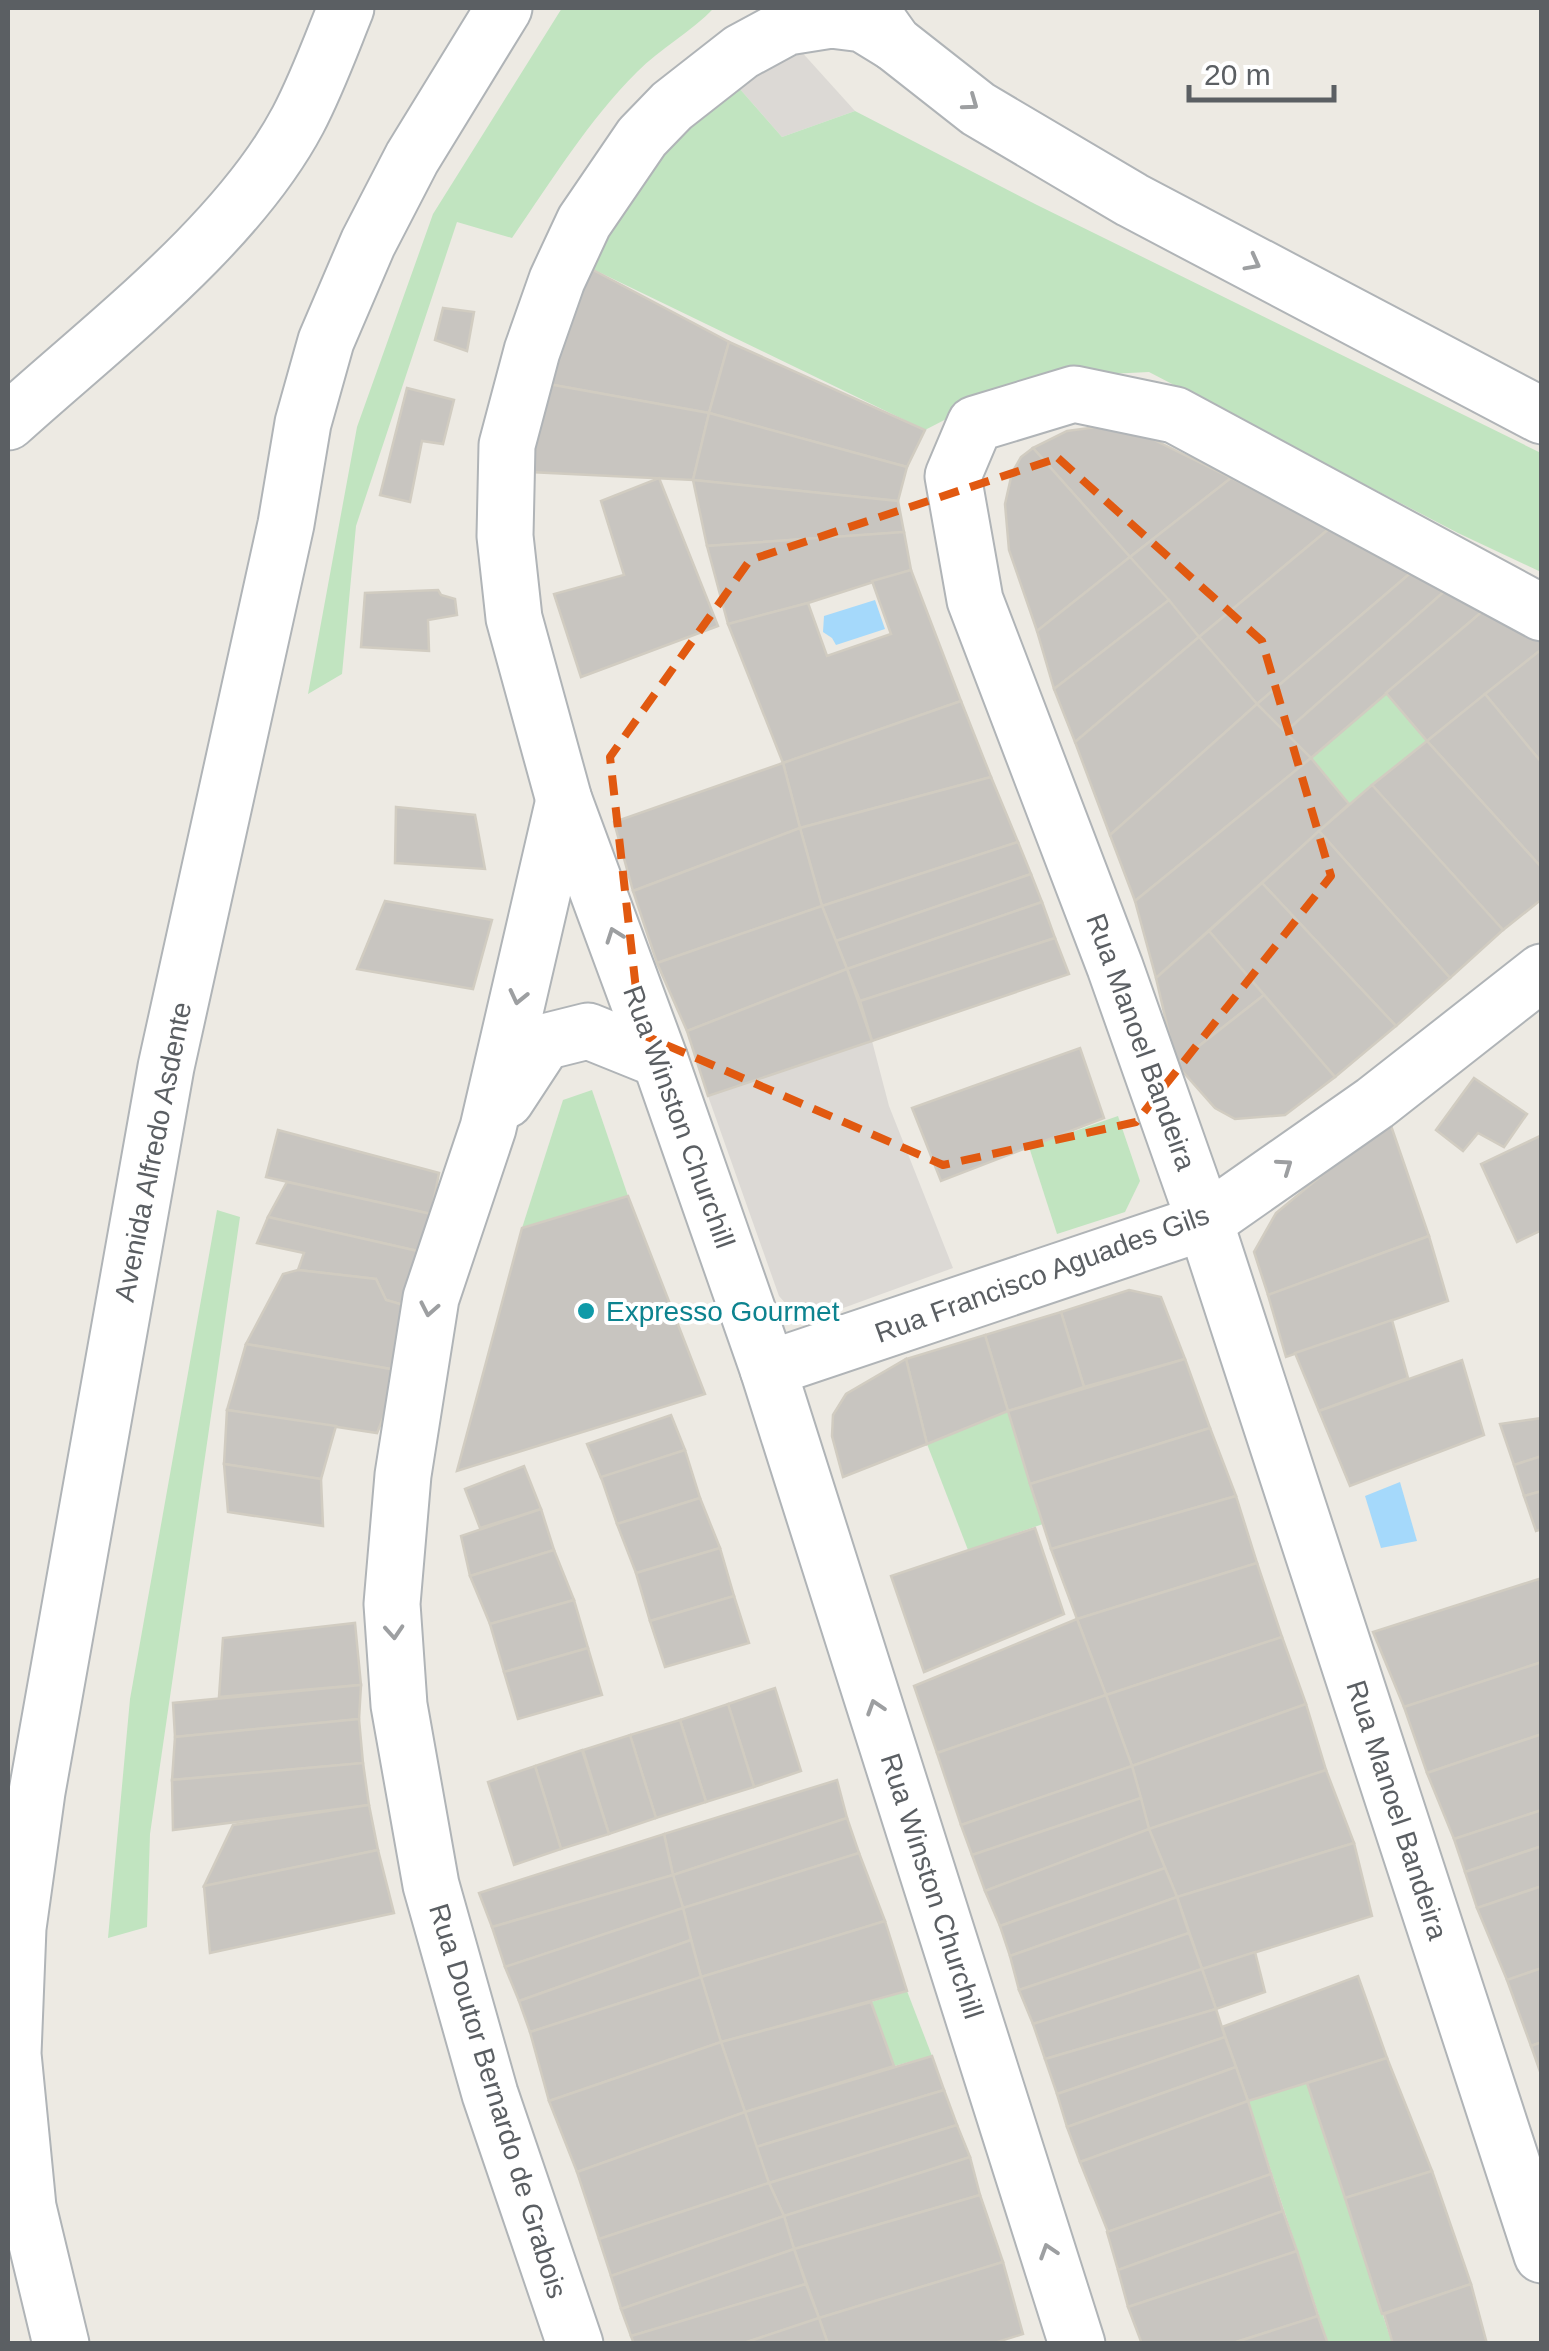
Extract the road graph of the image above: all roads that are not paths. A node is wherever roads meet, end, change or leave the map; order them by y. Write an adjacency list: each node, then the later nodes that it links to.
1 (346, 8): 7 (street)
2 (504, 8): 16 (street, Avenida Alfredo Asdente)
3 (772, 8): 5 (street, Rua Winston Churchill)
4 (893, 19): 5 (street, Rua Winston Churchill); 6 (street, Rua Winston Churchill, one-way to 6)
5 (741, 52): 9 (street, Rua Winston Churchill)
6 (1542, 416)
7 (8, 422)
8 (1542, 613): 13 (street, Rua Manoel Bandeira)
9 (564, 800): 11 (street, Rua Winston Churchill, one-way to 9); 12 (street, Rua Doutor Bernardo de Grabois, one-way to 12)
10 (1533, 996): 13 (street, Rua Francisco Aguades Gils, one-way to 10)
11 (660, 1060): 12 (street); 14 (street, Rua Winston Churchill)
12 (488, 1128): 17 (street, Rua Doutor Bernardo de Grabois, one-way to 17)
13 (1205, 1222): 14 (street, Rua Francisco Aguades Gils); 15 (street, Rua Manoel Bandeira)
14 (768, 1370): 18 (street, Rua Winston Churchill, one-way to 14)
15 (1542, 2255)
16 (61, 2344)
17 (575, 2344)
18 (1078, 2344)

